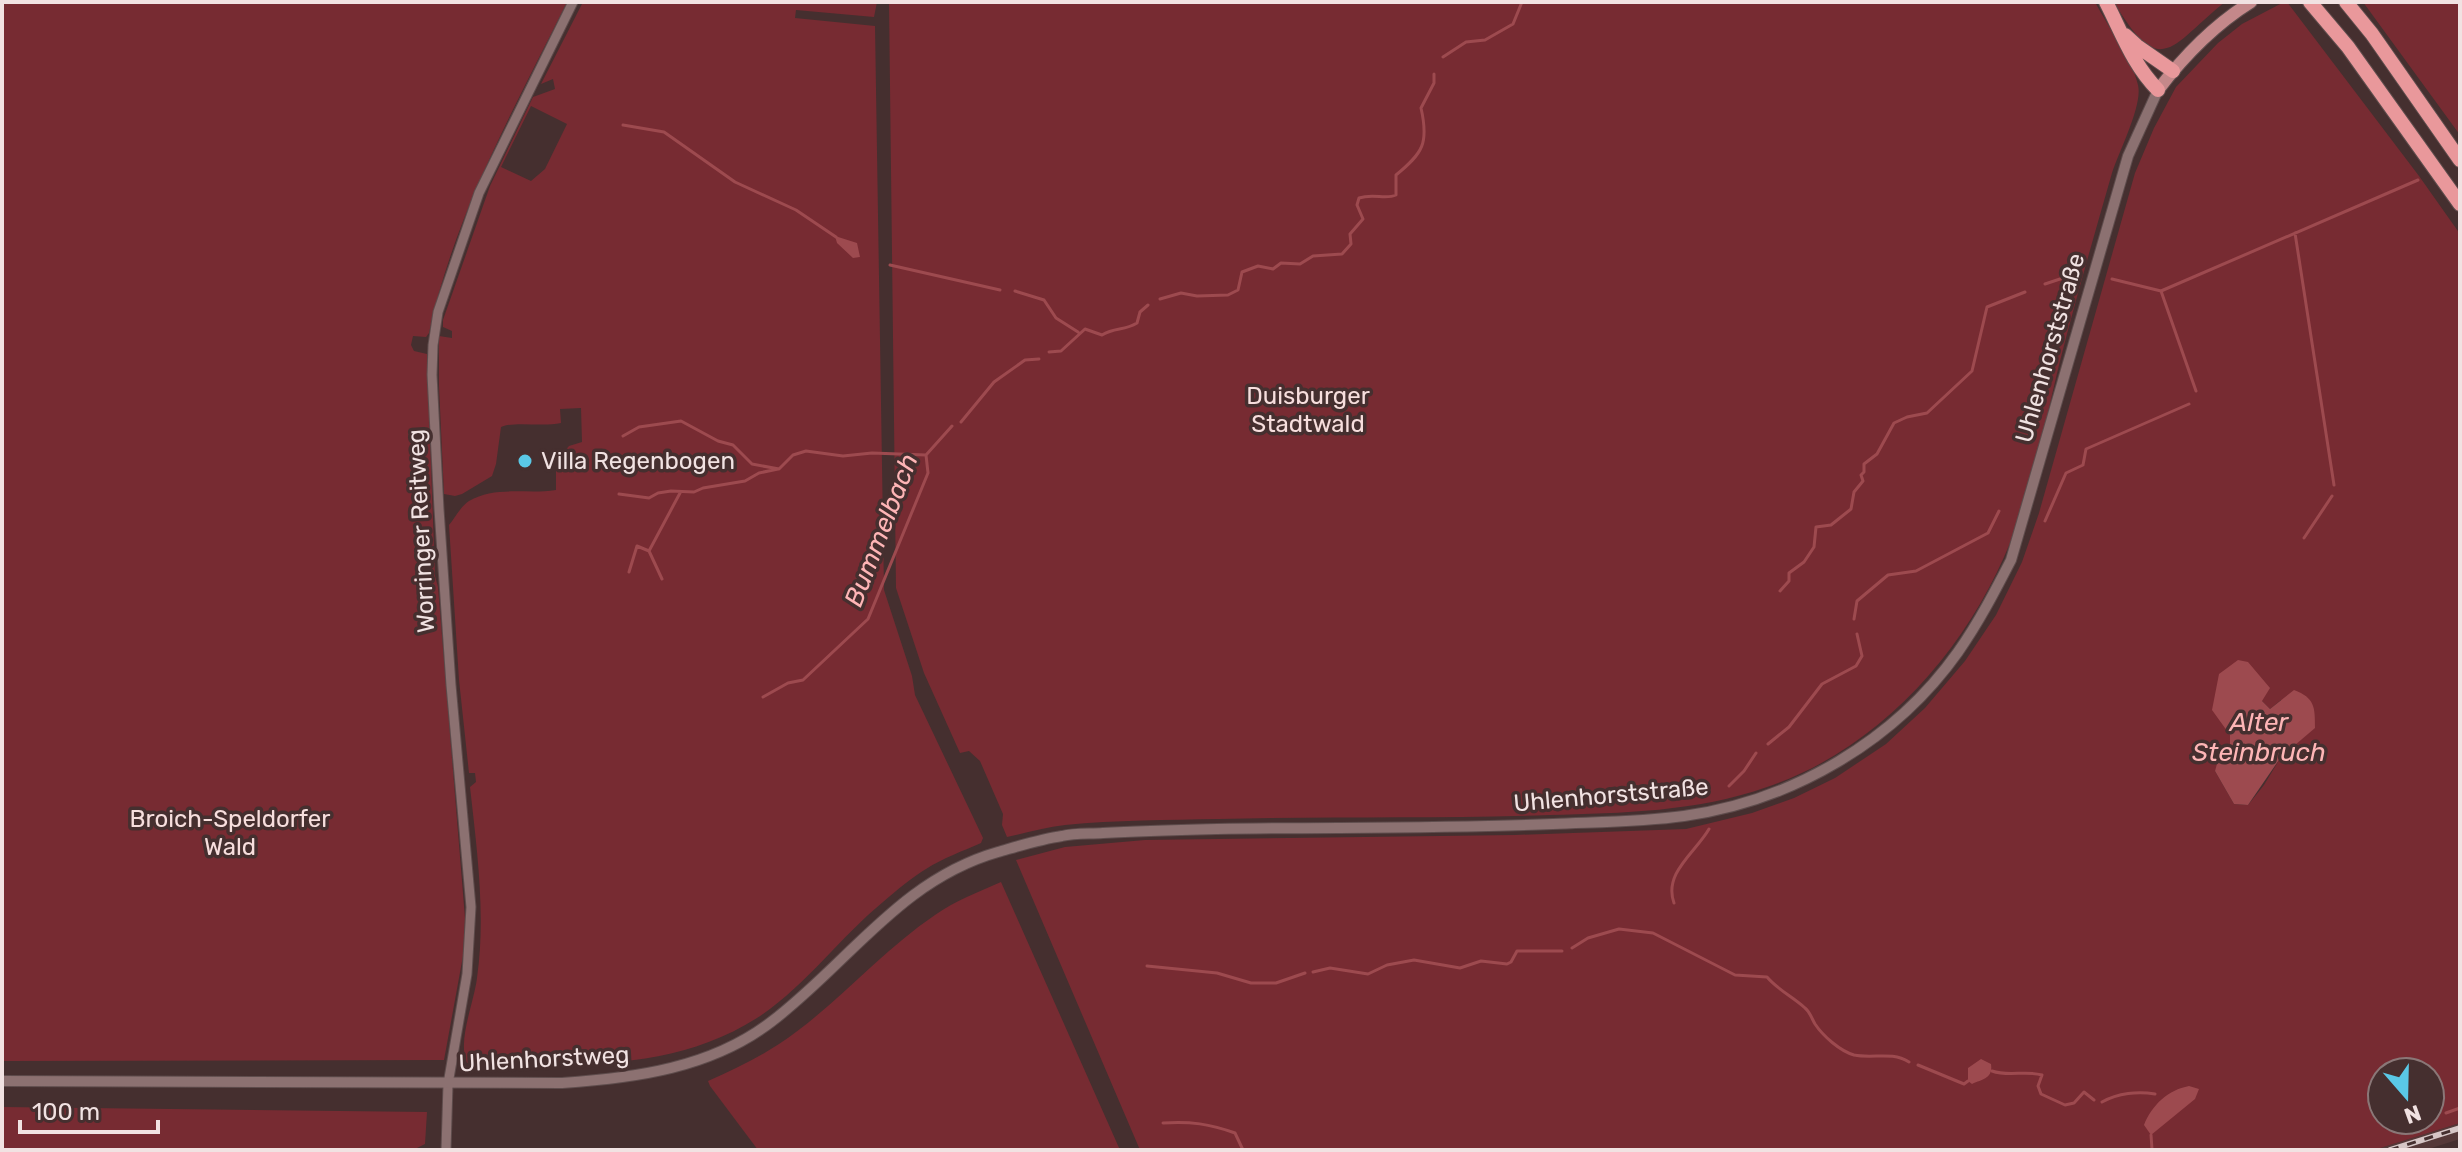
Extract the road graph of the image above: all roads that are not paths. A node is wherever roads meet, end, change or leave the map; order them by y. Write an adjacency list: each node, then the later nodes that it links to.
1 (573, 2): 13 (street, Worringer Reitweg)
2 (2106, 2): 6 (highway)
3 (2251, 2): 7 (main road, Uhlenhorststraße)
4 (2310, 2): 10 (highway)
5 (2346, 2): 9 (highway)
6 (2121, 31): 7 (highway); 8 (highway)
7 (2173, 71): 8 (main road, Uhlenhorststraße)
8 (2158, 90): 11 (main road, Uhlenhorststraße)
9 (2460, 160)
10 (2460, 204)
11 (1063, 835): 13 (main road, Uhlenhorstweg)
12 (2, 1081): 13 (main road, Uhlenhorstweg)
13 (448, 1084): 14 (street, Worringer Reitweg)
14 (446, 1150)

